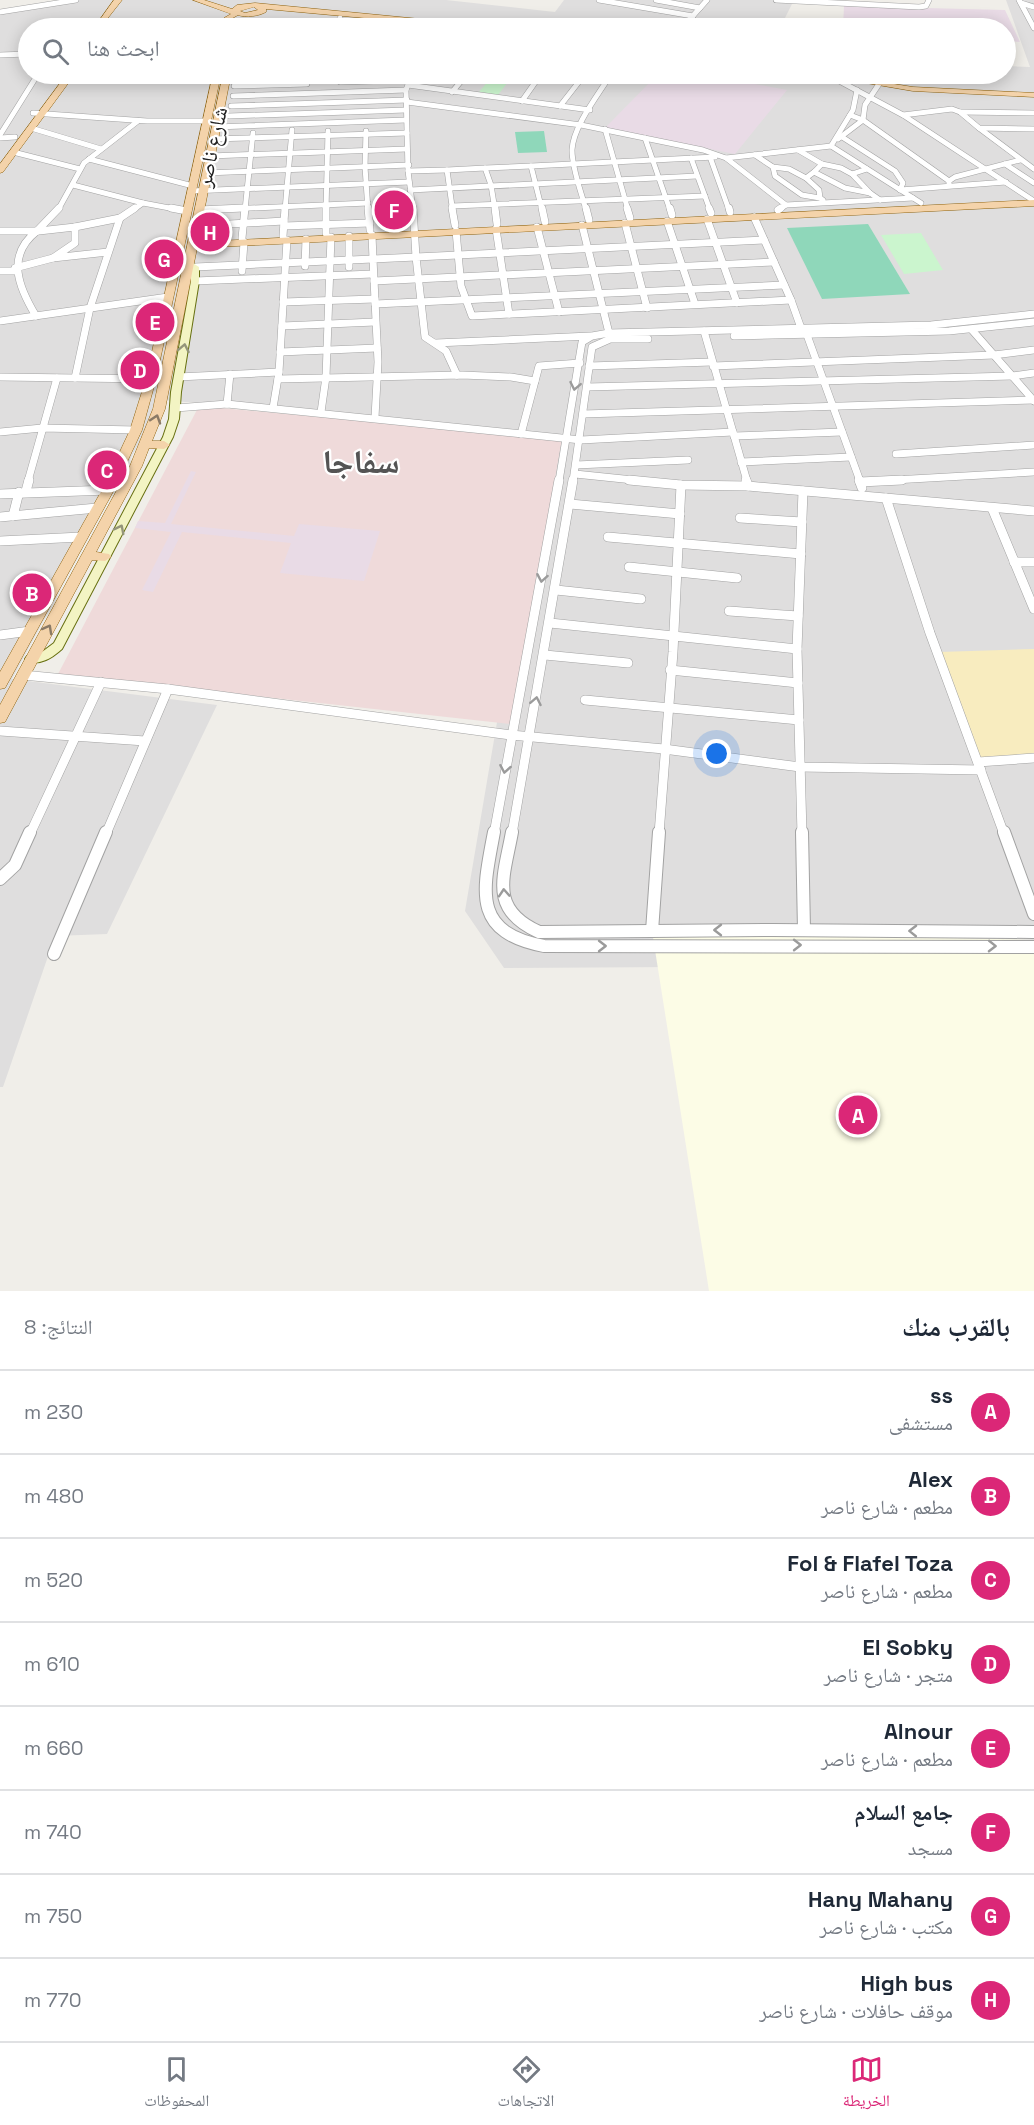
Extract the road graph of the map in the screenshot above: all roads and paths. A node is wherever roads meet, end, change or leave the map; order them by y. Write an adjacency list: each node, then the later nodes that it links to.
1 (59, 0): 19 (street)
2 (76, 0): 19 (street)
3 (118, 0): 23 (main road)
4 (124, 0): 24 (main road)
5 (197, 0): 20 (main road)
6 (217, 0): 15 (main road)
7 (599, 0): 22 (street)
8 (656, 0): 18 (street)
9 (707, 0): 18 (street)
10 (776, 0): 12 (street)
11 (929, 0): 13 (street)
12 (808, 1): 13 (street)
13 (842, 2)
14 (1020, 2): 17 (street); 29 (street)
15 (250, 5): 16 (main road); 20 (main road)
16 (259, 6): 21 (main road); 28 (main road)
17 (1034, 7)
18 (700, 8): 22 (street)
19 (0, 11)
20 (236, 13): 21 (main road); 25 (main road)
21 (251, 15): 26 (main road); 27 (main road)
22 (693, 16)
23 (104, 18)
24 (110, 18)
25 (228, 18)
26 (248, 18)
27 (311, 18)
28 (375, 18)
29 (1034, 28)
30 (18, 54): 31 (street)
31 (0, 55)
32 (32, 84): 101 (street)
33 (56, 84): 73 (main road)
34 (62, 84): 73 (main road)
35 (217, 84): 94 (main road, شارع ناصر)
36 (230, 84): 94 (main road, شارع ناصر)
37 (308, 84): 48 (street); 56 (street)
38 (340, 84): 54 (street)
39 (372, 84): 52 (street)
40 (398, 84): 49 (street)
41 (459, 84): 55 (street)
42 (534, 84): 63 (street)
43 (577, 84): 68 (street)
44 (605, 84): 70 (street)
45 (845, 84): 51 (street)
46 (879, 84): 58 (main road); 60 (street)
47 (915, 84): 53 (main road)
48 (271, 85): 50 (street); 57 (street)
49 (407, 85): 52 (street); 55 (street); 66 (street)
50 (234, 86): 59 (street)
51 (857, 90): 60 (street); 77 (street)
52 (372, 91): 54 (street); 61 (street)
53 (1034, 91)
54 (340, 92): 56 (street); 62 (street)
55 (452, 92): 63 (street)
56 (307, 93): 57 (street); 64 (street)
57 (270, 95): 59 (street); 65 (street)
58 (1034, 95)
59 (233, 96): 67 (street)
60 (872, 96): 78 (street); 84 (street)
61 (372, 100): 62 (street); 66 (street); 69 (street)
62 (340, 101): 64 (street); 71 (street)
63 (522, 101): 68 (street)
64 (306, 102): 65 (street); 74 (street)
65 (269, 104): 67 (street); 76 (street)
66 (406, 104): 69 (street); 80 (street); 90 (street)
67 (231, 106): 79 (street)
68 (560, 106): 70 (street)
69 (373, 110): 71 (street); 82 (street)
70 (590, 110): 90 (street)
71 (340, 112): 74 (street); 86 (street)
72 (960, 112): 75 (street); 78 (street); 93 (street)
73 (37, 113): 81 (street); 92 (main road); 102 (main road)
74 (306, 113): 76 (street); 88 (street)
75 (1034, 113)
76 (268, 114): 79 (street); 89 (street)
77 (850, 115): 83 (street); 84 (street)
78 (903, 115): 139 (street)
79 (229, 116): 94 (street)
80 (406, 120): 82 (street); 97 (street)
81 (138, 121): 94 (street); 107 (street)
82 (370, 121): 86 (street); 98 (street)
83 (846, 121): 84 (street); 103 (street)
84 (860, 122): 103 (street); 157 (street)
85 (328, 123): 86 (street); 88 (street); 99 (street)
86 (340, 123)
87 (292, 124): 88 (street); 89 (street); 100 (street)
88 (305, 124)
89 (266, 125): 91 (street)
90 (581, 125): 95 (street); 124 (street)
91 (254, 126): 94 (street); 104 (street)
92 (31, 128): 107 (street); 114 (main road)
93 (979, 128): 96 (street); 121 (street)
94 (215, 129): 104 (street); 120 (main road, شارع ناصر); 120 (main road, شارع ناصر)
95 (605, 129): 105 (street); 123 (street)
96 (1034, 129)
97 (407, 133): 98 (street); 108 (street)
98 (366, 134): 99 (street); 109 (street)
99 (328, 135): 100 (street); 111 (street)
100 (292, 136): 104 (street); 112 (street)
101 (0, 137): 102 (street)
102 (15, 137): 114 (main road)
103 (840, 137): 106 (street); 165 (street)
104 (252, 138): 113 (street)
105 (645, 138): 117 (street); 122 (street)
106 (831, 146): 110 (street); 138 (street)
107 (101, 149): 119 (street)
108 (407, 149): 109 (street); 131 (street)
109 (366, 150): 111 (street); 128 (street)
110 (798, 150): 115 (street); 125 (street)
111 (327, 152): 112 (street); 130 (street)
112 (291, 153): 113 (street); 136 (street)
113 (250, 154): 120 (street); 140 (street)
114 (6, 155): 133 (street); 135 (main road)
115 (755, 155): 117 (street); 129 (street)
116 (710, 157): 117 (street); 118 (street); 185 (street)
117 (724, 157): 149 (street)
118 (691, 158): 122 (street); 144 (street)
119 (89, 159): 133 (street); 162 (street)
120 (206, 159): 142 (main road, شارع ناصر); 162 (main road, شارع ناصر)
121 (1020, 159): 126 (street); 134 (street)
122 (653, 160): 123 (street); 147 (street)
123 (613, 161): 124 (street); 148 (street)
124 (575, 164): 127 (street); 151 (street)
125 (822, 164): 141 (street); 143 (street)
126 (1005, 164): 139 (street); 153 (street)
127 (531, 166): 132 (street); 156 (street)
128 (365, 167): 130 (street); 131 (street); 155 (street)
129 (773, 167): 145 (street); 146 (street)
130 (327, 168): 136 (street); 159 (street)
131 (408, 168): 137 (street); 150 (street)
132 (485, 168): 137 (street); 158 (street)
133 (80, 169): 154 (street)
134 (1034, 169)
135 (0, 170)
136 (290, 170): 140 (street); 160 (street)
137 (447, 170): 161 (street)
138 (867, 170): 143 (street); 165 (street)
139 (987, 170): 152 (street); 157 (street)
140 (249, 171): 142 (street); 163 (street)
141 (814, 172): 146 (street); 166 (street)
142 (206, 173): 162 (main road, شارع ناصر)
143 (852, 174): 166 (street)
144 (697, 176): 147 (street); 167 (street)
145 (775, 176): 149 (street); 169 (street)
146 (806, 177): 169 (street)
147 (660, 178): 148 (street); 168 (street)
148 (620, 180): 151 (street); 170 (street)
149 (754, 181): 183 (street)
150 (409, 182): 155 (street); 164 (street)
151 (579, 182): 156 (street); 174 (street)
152 (1006, 182): 157 (street); 173 (street)
153 (1034, 183)
154 (73, 184): 175 (street); 201 (street)
155 (366, 184): 159 (street); 176 (street)
156 (535, 184): 158 (street); 177 (street)
157 (949, 184): 165 (street)
158 (491, 185): 161 (street); 180 (street)
159 (326, 186): 160 (street); 179 (street)
160 (288, 188): 163 (street); 181 (street)
161 (450, 188): 164 (street); 182 (street)
162 (196, 189): 163 (street); 187 (main road, شارع ناصر)
163 (247, 189): 184 (street)
164 (410, 190): 199 (street)
165 (900, 190): 172 (street)
166 (870, 193): 171 (street)
167 (705, 196): 168 (street); 186 (street)
168 (667, 197): 170 (street); 189 (street)
169 (820, 198): 178 (street)
170 (624, 199): 174 (street); 191 (street)
171 (880, 200): 172 (street); 178 (street)
172 (917, 200): 173 (main road); 183 (main road)
173 (1033, 200): 188 (main road)
174 (584, 201): 177 (street); 192 (street)
175 (143, 203): 187 (street); 190 (street)
176 (368, 203): 179 (street); 198 (street)
177 (540, 203): 180 (street); 194 (street)
178 (828, 203): 183 (street)
179 (327, 205): 181 (street); 203 (street)
180 (494, 205): 182 (street); 195 (street)
181 (287, 206): 184 (street); 202 (street)
182 (452, 206): 197 (street)
183 (782, 207): 185 (main road)
184 (246, 208): 187 (street); 193 (street)
185 (730, 212): 186 (main road)
186 (709, 216): 188 (main road); 189 (main road); 209 (street)
187 (193, 217): 193 (street); 208 (main road, شارع ناصر); 250 (main road, شارع ناصر)
188 (754, 217): 207 (street)
189 (670, 218): 191 (main road); 210 (street)
190 (120, 219): 196 (street); 214 (street)
191 (628, 220): 192 (main road); 211 (street)
192 (586, 222): 194 (main road); 212 (street)
193 (243, 223): 202 (street); 206 (street)
194 (541, 224): 195 (main road); 213 (street)
195 (496, 226): 197 (main road); 215 (street)
196 (75, 227): 201 (street); 218 (street)
197 (455, 228): 199 (main road); 216 (street)
198 (371, 229): 199 (main road); 203 (main road); 204 (main road); 219 (street)
199 (416, 230): 217 (street)
200 (0, 231): 201 (street)
201 (37, 231): 230 (street)
202 (285, 231): 203 (main road); 205 (main road); 206 (main road); 224 (street)
203 (327, 231): 204 (main road); 205 (main road); 220 (street)
204 (349, 236): 221 (street)
205 (306, 239): 222 (street)
206 (243, 240): 208 (main road); 226 (street)
207 (765, 240): 209 (street); 223 (street)
208 (192, 243): 225 (main road, شارع ناصر)
209 (715, 243): 210 (street); 227 (street)
210 (675, 245): 211 (street); 228 (street)
211 (632, 248): 212 (street); 229 (street)
212 (587, 249): 213 (street); 232 (street)
213 (542, 251): 215 (street); 233 (street)
214 (108, 252): 218 (street); 260 (street)
215 (501, 253): 216 (street); 234 (street)
216 (457, 255): 217 (street); 239 (street)
217 (416, 257): 219 (street); 242 (street)
218 (53, 258): 230 (street)
219 (373, 259): 221 (street); 238 (street)
220 (330, 261): 221 (street); 222 (street); 236 (street)
221 (349, 261): 235 (street)
222 (306, 262): 224 (street); 237 (street)
223 (774, 262): 227 (street); 244 (street)
224 (285, 263): 226 (street); 240 (street)
225 (192, 265): 226 (street); 243 (street); 278 (main road, شارع ناصر)
226 (243, 265): 241 (street)
227 (723, 265): 228 (street); 245 (street)
228 (682, 267): 229 (street); 246 (street)
229 (637, 269): 232 (street); 247 (street)
230 (15, 270): 231 (street); 266 (street)
231 (0, 271)
232 (593, 271): 233 (street); 248 (street)
233 (547, 273): 234 (street); 249 (street)
234 (504, 274): 239 (street); 251 (street)
235 (350, 275): 236 (street); 238 (street)
236 (329, 276): 237 (street); 252 (street)
237 (304, 277): 240 (street)
238 (374, 277): 242 (street); 255 (street)
239 (461, 277): 242 (street); 253 (street)
240 (285, 278): 241 (street); 256 (street)
241 (242, 279): 243 (street)
242 (418, 279): 257 (street)
243 (195, 281): 297 (street, one-way to 243)
244 (784, 285): 245 (street); 254 (street)
245 (732, 287): 246 (street); 258 (street)
246 (688, 289): 247 (street); 259 (street)
247 (644, 291): 248 (street); 261 (street)
248 (598, 293): 249 (street); 262 (street)
249 (553, 296): 251 (street); 263 (street)
250 (168, 297): 260 (street); 279 (main road, شارع ناصر)
251 (507, 298): 253 (street); 264 (street)
252 (330, 300): 255 (street); 256 (street); 270 (street)
253 (465, 300): 257 (street); 264 (street)
254 (791, 300): 258 (street); 274 (street)
255 (375, 301): 257 (street); 268 (street)
256 (283, 302): 271 (street)
257 (421, 302): 280 (street)
258 (737, 303): 259 (street)
259 (695, 304): 261 (street)
260 (90, 308): 266 (street); 300 (street)
261 (647, 308): 262 (street)
262 (603, 310): 263 (street); 275 (street)
263 (559, 312): 264 (street)
264 (509, 314)
265 (1034, 314): 272 (street)
266 (36, 316): 267 (street)
267 (0, 321)
268 (375, 322): 270 (street); 281 (street)
269 (1034, 322): 273 (street)
270 (327, 324): 271 (street); 282 (street)
271 (282, 326): 284 (street)
272 (899, 329): 273 (street); 274 (street)
273 (972, 330): 285 (street)
274 (804, 332): 276 (street); 286 (street)
275 (609, 333): 276 (street); 277 (street)
276 (704, 334): 288 (street); 289 (street)
277 (592, 336): 280 (street); 287 (street)
278 (172, 341): 279 (main road); 323 (main road, شارع ناصر, one-way to 278)
279 (159, 342): 301 (main road, شارع ناصر)
280 (435, 343): 292 (street)
281 (377, 348): 282 (street); 294 (street)
282 (326, 350): 284 (street); 298 (street)
283 (1034, 350): 285 (street)
284 (280, 352): 293 (street)
285 (994, 355): 286 (street); 295 (street)
286 (816, 361): 288 (street); 303 (street)
287 (580, 363): 302 (street); 321 (street, one-way to 321)
288 (713, 364): 289 (street); 304 (street)
289 (590, 366): 305 (street)
290 (1034, 373): 295 (street)
291 (230, 374): 293 (street); 297 (street); 307 (street)
292 (457, 375): 294 (street); 302 (street)
293 (278, 376): 298 (street); 310 (street)
294 (378, 376): 298 (street); 314 (street)
295 (1012, 376): 303 (street); 306 (street)
296 (0, 377): 299 (street)
297 (178, 377): 309 (street)
298 (326, 377): 312 (street)
299 (57, 378): 300 (street); 315 (street)
300 (75, 378): 301 (street)
301 (151, 379): 316 (main road, شارع ناصر)
302 (535, 381): 319 (street)
303 (824, 382): 304 (street); 308 (street)
304 (719, 384): 305 (street); 311 (street)
305 (587, 387): 313 (street)
306 (1034, 400): 308 (street)
307 (227, 404): 309 (street); 310 (street)
308 (832, 406): 311 (street); 318 (street)
309 (176, 408): 324 (street)
310 (273, 408): 312 (street)
311 (726, 411): 313 (street); 320 (street)
312 (321, 412): 314 (street)
313 (583, 414): 322 (street)
314 (375, 417): 319 (street)
315 (42, 428): 316 (street); 317 (street); 337 (street)
316 (136, 430): 335 (main road, شارع ناصر)
317 (0, 432)
318 (842, 432): 320 (street); 327 (street)
319 (521, 434): 321 (street)
320 (733, 434): 322 (street); 329 (street)
321 (566, 438): 322 (street); 386 (street, one-way to 386)
322 (580, 440): 330 (street)
323 (146, 444): 324 (main road); 355 (main road, شارع ناصر)
324 (164, 445): 356 (street, one-way to 324)
325 (1034, 445): 326 (street)
326 (896, 454)
327 (851, 457): 329 (street); 332 (street)
328 (688, 460): 330 (street)
329 (741, 462): 334 (street)
330 (575, 470): 333 (street); 341 (street)
331 (1034, 472): 332 (street)
332 (860, 482): 339 (street)
333 (681, 485): 334 (street); 345 (street)
334 (748, 486): 336 (street)
335 (108, 490): 337 (street); 342 (main road, شارع ناصر)
336 (803, 491): 339 (street); 349 (street)
337 (22, 492): 338 (street); 346 (street)
338 (0, 494)
339 (865, 495): 340 (street)
340 (886, 498): 343 (street); 393 (street)
341 (570, 504): 345 (street); 362 (street)
342 (97, 508): 346 (street); 350 (main road, شارع ناصر)
343 (992, 508): 344 (street); 357 (street)
344 (1034, 512)
345 (680, 514): 353 (street)
346 (13, 516): 347 (street)
347 (0, 517)
348 (740, 518): 349 (street)
349 (802, 522): 354 (street)
350 (81, 537): 352 (street); 368 (main road, شارع ناصر)
351 (608, 537): 353 (street)
352 (0, 541)
353 (680, 543): 354 (street); 360 (street)
354 (801, 554): 366 (street)
355 (88, 555): 356 (main road); 373 (main road, شارع ناصر, one-way to 355)
356 (105, 557): 373 (street)
357 (1014, 562): 358 (street); 364 (street)
358 (1034, 562)
359 (629, 567): 360 (street)
360 (678, 572): 361 (street); 370 (street)
361 (737, 578)
362 (556, 590): 363 (street); 367 (street)
363 (641, 599)
364 (1034, 609)
365 (729, 611): 366 (street)
366 (798, 616): 371 (street)
367 (550, 623): 370 (street); 372 (street)
368 (30, 631): 369 (street); 379 (main road, شارع ناصر)
369 (0, 635)
370 (673, 636): 371 (street); 375 (street)
371 (797, 649): 378 (street)
372 (545, 655): 374 (street); 388 (street, one-way to 372)
373 (31, 659): 376 (main road, شارع ناصر)
374 (628, 663)
375 (670, 670): 378 (street); 382 (street)
376 (23, 675): 377 (street); 383 (main road, شارع ناصر)
377 (101, 682): 380 (street); 387 (street)
378 (798, 683): 384 (street)
379 (0, 684)
380 (168, 689): 386 (street); 389 (street)
381 (585, 700): 382 (street)
382 (667, 707): 384 (street); 390 (street)
383 (0, 718)
384 (799, 720): 392 (street)
385 (0, 730): 387 (street)
386 (511, 735): 388 (street); 399 (street, one-way to 399)
387 (76, 736): 389 (street); 394 (street)
388 (529, 738): 390 (street); 397 (street, one-way to 388)
389 (145, 741): 400 (street)
390 (664, 749): 392 (street); 397 (street)
391 (1034, 758): 393 (street)
392 (800, 766): 393 (street); 396 (street)
393 (979, 766): 395 (street)
394 (0, 879)
395 (1034, 914)
396 (804, 930): 397 (street, one-way to 397); 398 (street, one-way to 396)
397 (652, 931)
398 (1034, 932)
399 (1034, 946)
400 (54, 954)

